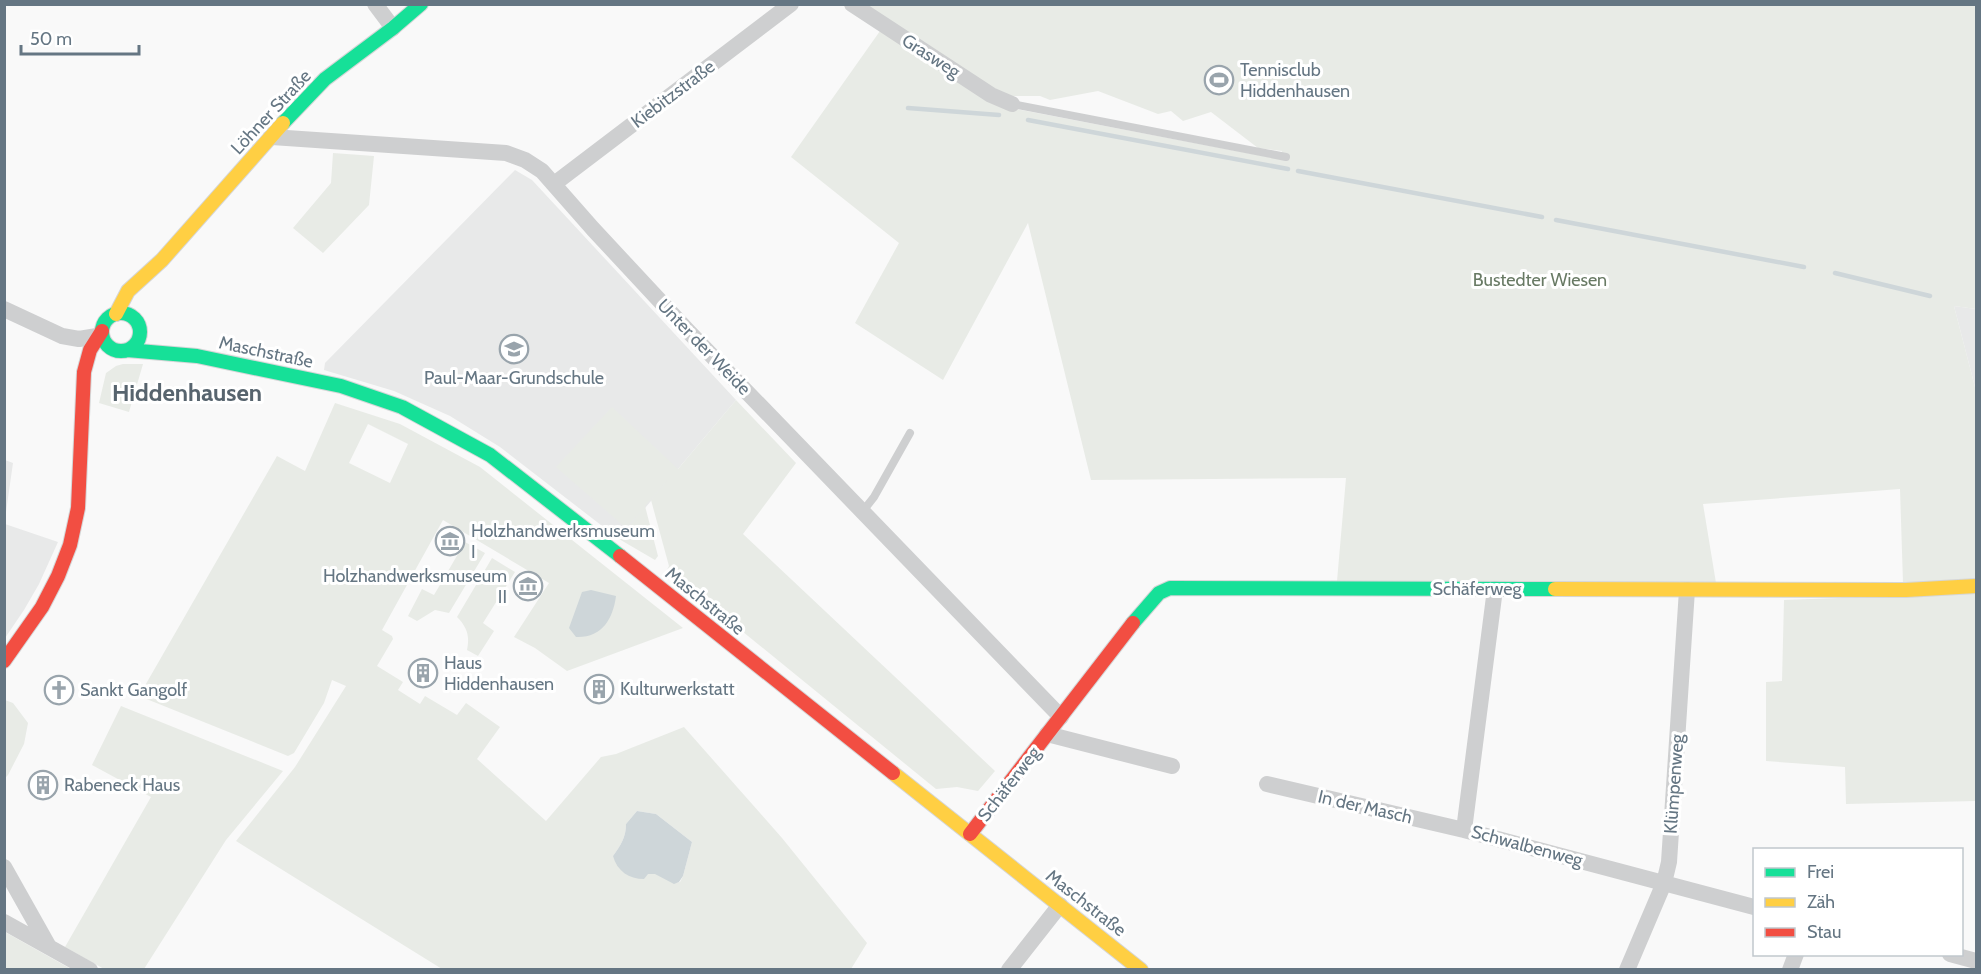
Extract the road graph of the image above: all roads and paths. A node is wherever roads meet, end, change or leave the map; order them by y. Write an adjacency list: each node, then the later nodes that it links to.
1 (375, 4): 5 (street)
2 (421, 4): 5 (street, Löhner Straße)
3 (791, 4): 9 (street, Kiebitzstraße)
4 (852, 4): 6 (street, Grasweg)
5 (393, 28): 7 (street, Löhner Straße)
6 (1012, 104): 8 (lane)
7 (272, 137): 9 (street, Unter der Weide); 10 (street, Löhner Straße)
8 (1286, 157)
9 (554, 184): 20 (street, Unter der Weide)
10 (162, 260): 12 (street, Löhner Straße); 13 (street, Löhner Straße)
11 (4, 309): 15 (street)
12 (116, 314): 13 (street); 15 (street)
13 (132, 317): 14 (street)
14 (140, 331): 16 (street); 17 (street, Maschstraße)
15 (100, 334): 16 (street); 18 (street)
16 (111, 355): 17 (street, Maschstraße); 18 (street)
17 (197, 356): 30 (street, Maschstraße)
18 (83, 413): 24 (street)
19 (910, 433): 20 (lane)
20 (862, 512): 25 (street, Unter der Weide)
21 (1977, 586): 23 (street, Schäferweg)
22 (1496, 589): 23 (street, Schäferweg); 25 (street, Schäferweg); 29 (street, Schwalbenweg)
23 (1687, 590): 32 (street, Klümpenweg)
24 (4, 661)
25 (1060, 717): 26 (street, Schäferweg)
26 (1047, 734): 27 (street, Schäferweg); 30 (street, Schäferweg)
27 (1172, 766)
28 (1267, 784): 29 (street, In der Masch)
29 (1464, 830): 32 (street, Schwalbenweg)
30 (970, 834): 33 (street, Maschstraße)
31 (5, 871): 36 (street)
32 (1664, 883): 34 (street, Schwalbenweg); 42 (street, Klümpenweg)
33 (1060, 905): 40 (street); 41 (street, Maschstraße)
34 (1753, 906)
35 (4, 922): 36 (street)
36 (49, 947): 39 (street)
37 (1958, 956): 38 (street)
38 (1977, 961)
39 (90, 969)
40 (1010, 969)
41 (1141, 969)
42 (1627, 969)

